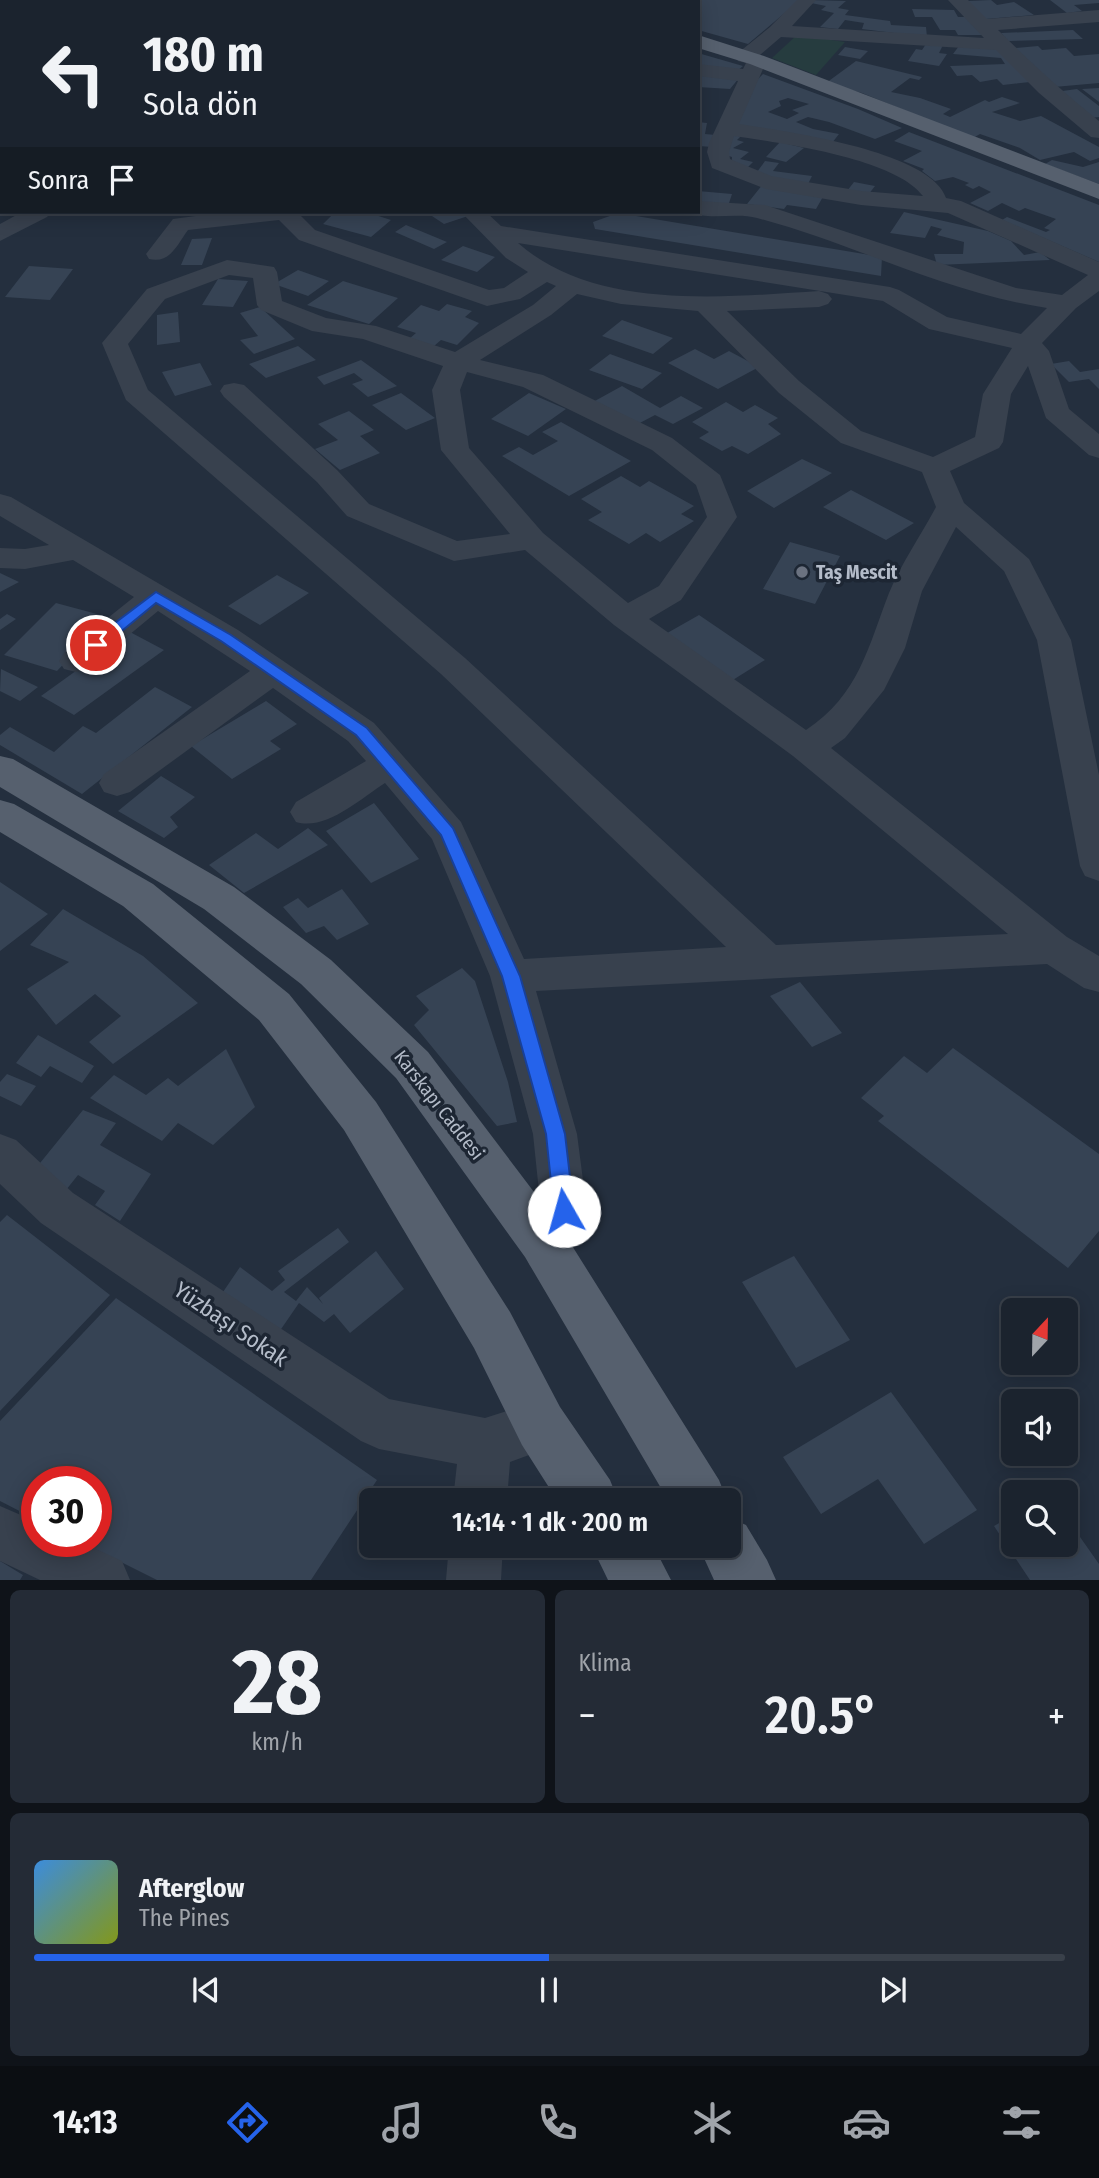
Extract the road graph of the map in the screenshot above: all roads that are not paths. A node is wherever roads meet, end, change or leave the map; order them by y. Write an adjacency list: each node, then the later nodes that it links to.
1 (807, 0): 5 (street)
2 (957, 0): 4 (street)
3 (1099, 16): 4 (street)
4 (984, 25): 7 (street)
5 (777, 31): 7 (street); 8 (street)
6 (700, 42): 8 (main road)
7 (1005, 45): 11 (street)
8 (750, 65): 9 (street); 10 (street); 15 (main road)
9 (700, 70)
10 (727, 128): 12 (street); 16 (street)
11 (1099, 132)
12 (708, 151): 13 (street)
13 (740, 170): 14 (street); 16 (street)
14 (724, 189)
15 (1099, 192)
16 (935, 204): 28 (street)
17 (700, 208): 31 (street)
18 (35, 214): 24 (street)
19 (266, 214): 22 (street)
20 (286, 214): 27 (street)
21 (475, 214): 23 (street)
22 (230, 218): 25 (street); 26 (street)
23 (493, 232): 27 (street); 30 (street)
24 (0, 234)
25 (158, 254)
26 (227, 267): 35 (street); 56 (street)
27 (546, 272): 29 (street)
28 (1098, 279): 31 (street)
29 (573, 284): 32 (street); 35 (street)
30 (890, 295): 32 (street); 34 (street)
31 (1069, 301): 33 (street); 34 (street)
32 (707, 306): 38 (street)
33 (1099, 310)
34 (1028, 344): 37 (street); 38 (street)
35 (458, 362): 41 (street); 45 (street)
36 (234, 391): 41 (street)
37 (1099, 449)
38 (934, 467): 40 (street)
39 (0, 503): 42 (street)
40 (951, 506): 48 (street); 54 (street)
41 (532, 540): 45 (street)
42 (77, 550): 43 (street); 44 (street)
43 (0, 558)
44 (156, 596): 46 (street); 47 (street)
45 (626, 618): 48 (street)
46 (76, 661)
47 (273, 671): 49 (street); 51 (street)
48 (806, 747): 55 (street)
49 (389, 764): 52 (street); 57 (street)
50 (0, 769): 60 (main road, Karskapı Caddesi)
51 (117, 783)
52 (309, 812)
53 (0, 814): 61 (main road)
54 (1099, 866)
55 (1053, 948): 56 (street); 58 (street)
56 (767, 961): 57 (street)
57 (511, 976): 60 (street)
58 (1099, 976)
59 (0, 1154): 62 (street, Yüzbaşı Sokak)
60 (547, 1250): 65 (main road, Karskapı Caddesi)
61 (541, 1426): 62 (street); 64 (main road)
62 (485, 1444): 63 (street)
63 (481, 1488)
64 (582, 1488)
65 (692, 1488)
66 (0, 1533): 70 (street)
67 (475, 1558): 71 (street)
68 (628, 1558): 72 (main road)
69 (734, 1558): 73 (main road)
70 (103, 1580)
71 (472, 1580)
72 (642, 1580)
73 (747, 1580)

